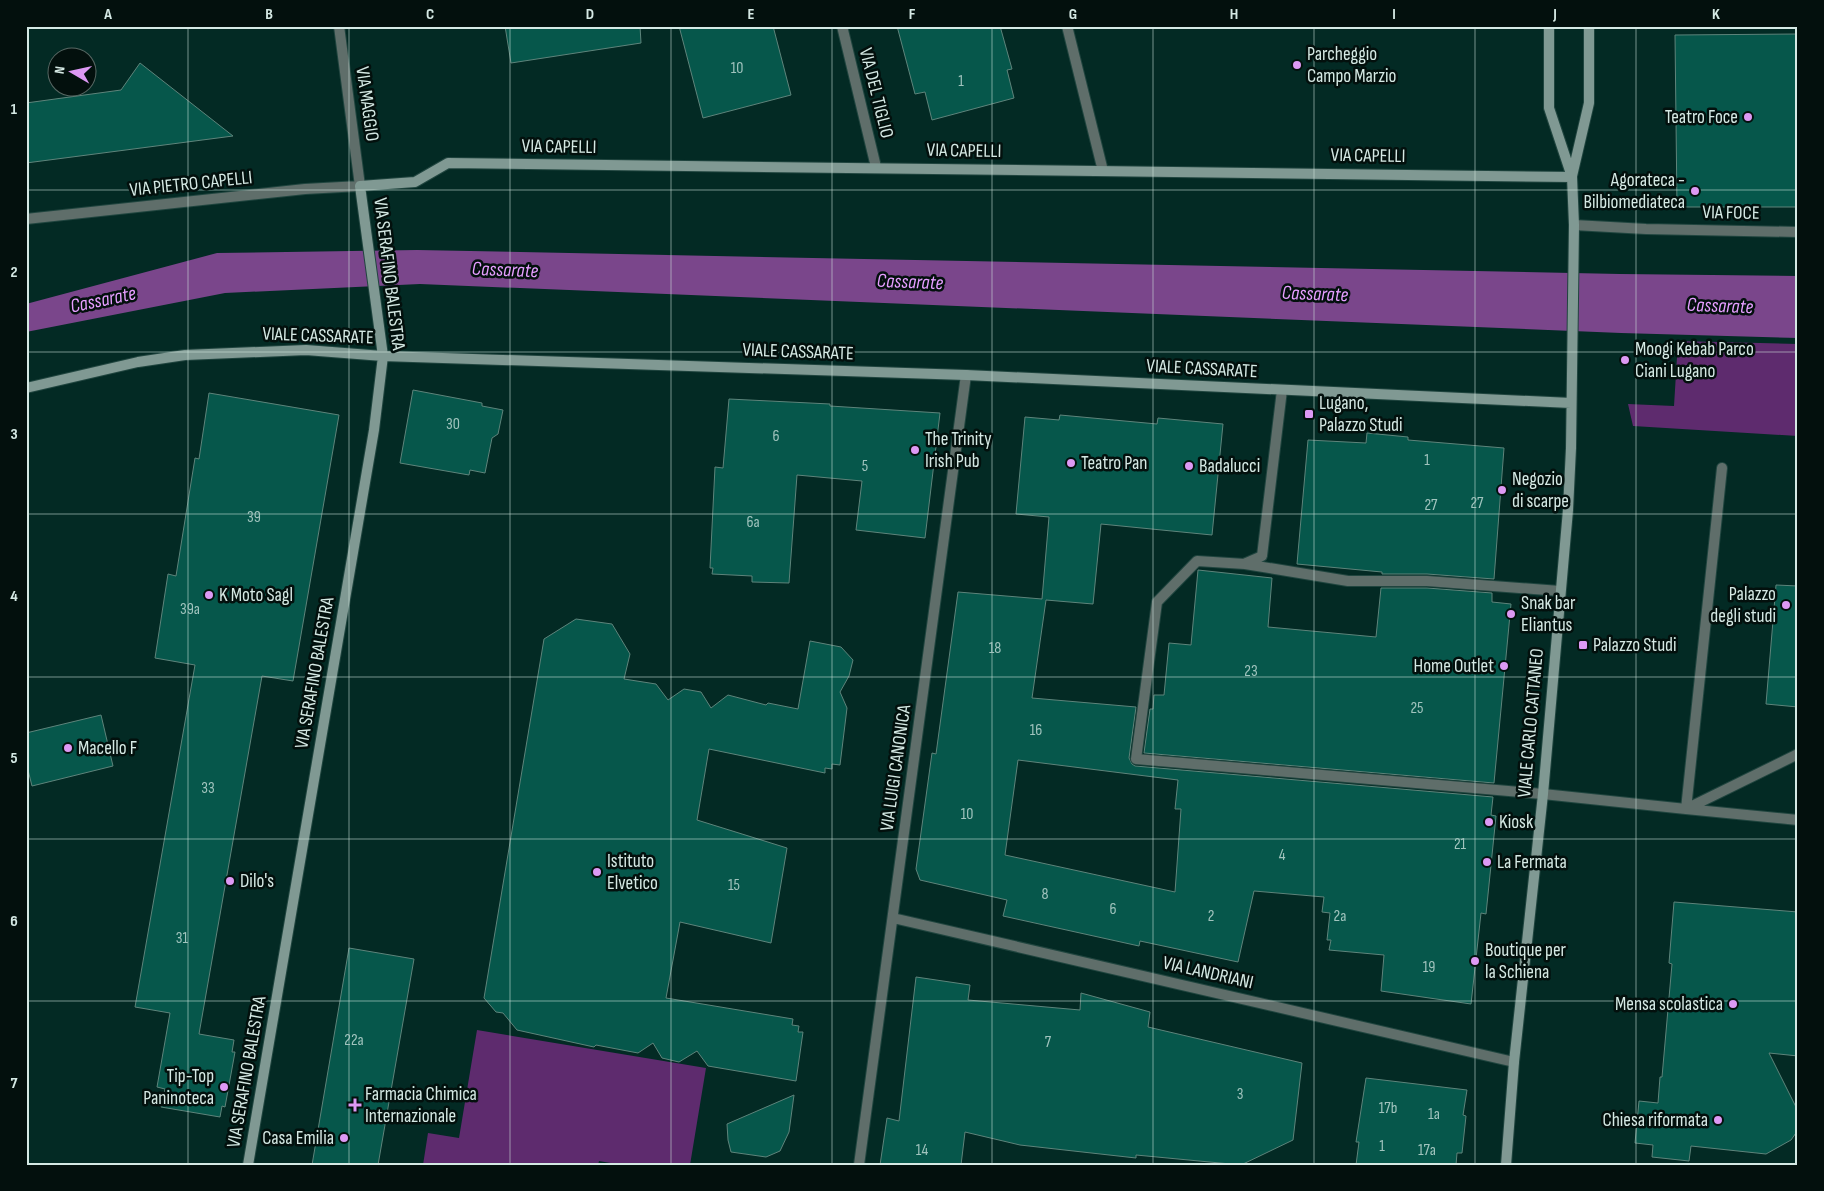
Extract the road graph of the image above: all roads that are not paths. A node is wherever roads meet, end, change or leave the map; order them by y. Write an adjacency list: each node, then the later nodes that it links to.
1 (339, 26): 9 (street, VIA MAGGIO)
2 (842, 26): 6 (street, VIA DEL TIGLIO)
3 (1067, 26): 7 (street)
4 (1548, 26): 8 (main road)
5 (1589, 26): 8 (main road)
6 (876, 167): 7 (main road, VIA CAPELLI); 9 (main road, VIA CAPELLI)
7 (1103, 171): 8 (main road, VIA CAPELLI)
8 (1572, 177): 11 (main road, VIALE CARLO CATTANEO)
9 (360, 186): 10 (street, VIA PIETRO CAPELLI); 13 (main road, VIA SERAFINO BALESTRA)
10 (26, 218)
11 (1574, 225): 12 (street, VIA FOCE); 17 (main road, VIALE CARLO CATTANEO)
12 (1798, 232)
13 (383, 356): 14 (main road, VIALE CASSARATE); 15 (main road, VIALE CASSARATE); 27 (main road, VIA SERAFINO BALESTRA)
14 (966, 375): 16 (main road, VIALE CASSARATE); 25 (street, VIA LUIGI CANONICA)
15 (26, 388)
16 (1282, 390): 17 (main road, VIALE CASSARATE); 19 (street)
17 (1571, 403): 20 (main road, VIALE CARLO CATTANEO)
18 (1722, 468): 23 (street)
19 (1245, 564): 20 (street); 22 (street)
20 (1560, 591): 22 (main road, VIALE CARLO CATTANEO)
21 (1798, 754): 23 (street)
22 (1543, 794): 23 (street); 26 (main road, VIALE CARLO CATTANEO)
23 (1686, 809): 24 (street)
24 (1798, 820)
25 (893, 918): 26 (street, VIA LANDRIANI); 28 (street, VIA LUIGI CANONICA)
26 (1514, 1062): 29 (main road, VIALE CARLO CATTANEO)
27 (248, 1165)
28 (859, 1165)
29 (1506, 1165)

